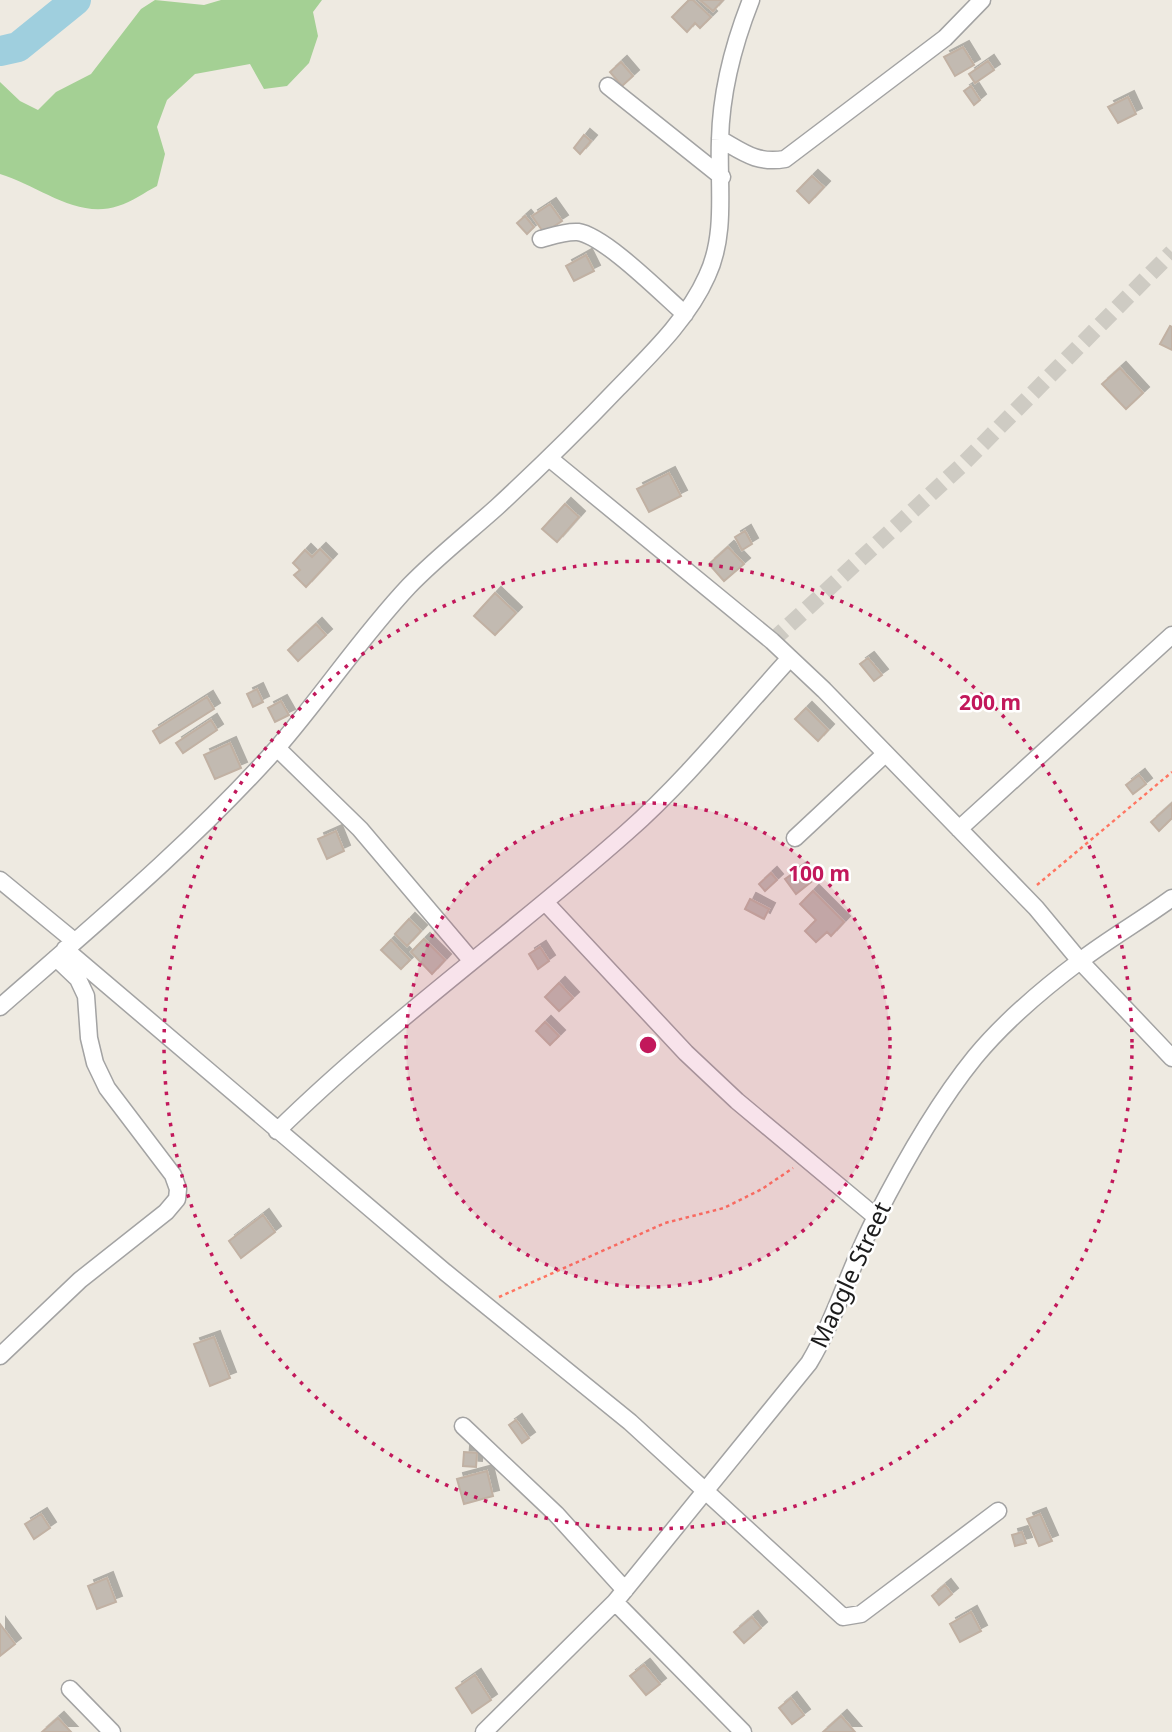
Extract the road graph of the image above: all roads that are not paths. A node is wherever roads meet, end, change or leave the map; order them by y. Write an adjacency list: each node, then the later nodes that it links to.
1 (751, 0): 4 (street)
2 (982, 0): 4 (street)
3 (608, 86): 5 (street)
4 (720, 139): 5 (street)
5 (722, 177): 7 (street)
6 (541, 239): 7 (street)
7 (685, 314): 8 (street)
8 (550, 458): 10 (street); 11 (street)
9 (1172, 635): 13 (street)
10 (790, 658): 12 (street); 17 (street)
11 (277, 748): 18 (street); 19 (street)
12 (885, 754): 13 (street); 14 (street)
13 (959, 829): 20 (street)
14 (795, 838)
15 (0, 880): 18 (street)
16 (1172, 898): 20 (street, Maogle Street)
17 (545, 902): 19 (street); 24 (street)
18 (65, 949): 21 (street); 23 (street); 25 (street)
19 (471, 960): 23 (street)
20 (1080, 961): 22 (street); 24 (street, Maogle Street)
21 (0, 1007)
22 (1172, 1058)
23 (277, 1131): 27 (street)
24 (876, 1217): 27 (street, Maogle Street)
25 (0, 1356)
26 (463, 1426): 29 (street)
27 (707, 1492): 28 (street); 29 (street, Maogle Street)
28 (999, 1511)
29 (620, 1596): 32 (street, Maogle Street); 33 (street)
30 (70, 1689): 31 (street)
31 (112, 1732)
32 (484, 1732)
33 (743, 1732)

